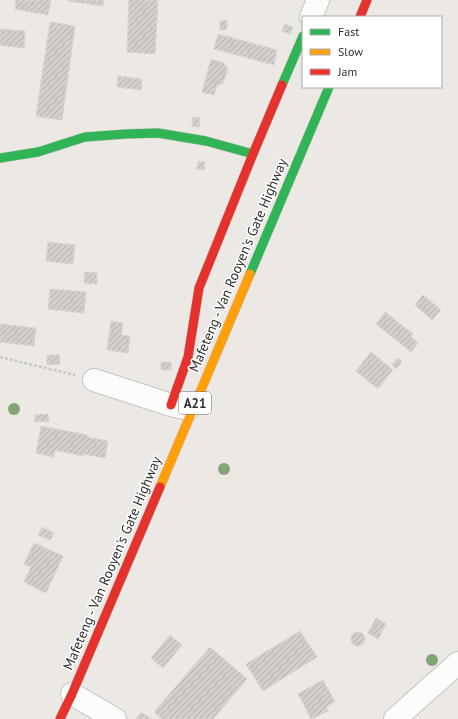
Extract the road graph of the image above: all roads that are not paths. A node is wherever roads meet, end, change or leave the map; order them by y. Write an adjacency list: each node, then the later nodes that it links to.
1 (318, 0): 3 (street)
2 (367, 0): 4 (main road)
3 (311, 16)
4 (360, 16)
5 (302, 38): 7 (main road)
6 (329, 88): 10 (main road, Mafeteng - Van Rooyen's Gate Highway / A21)
7 (253, 154): 8 (main road); 10 (main road)
8 (0, 158)
9 (94, 380): 10 (street)
10 (181, 408): 12 (main road, Mafeteng - Van Rooyen's Gate Highway / A21)
11 (458, 663): 15 (street)
12 (72, 694): 13 (main road, Mafeteng - Van Rooyen's Gate Highway / A21); 14 (street)
13 (60, 719)
14 (115, 719)
15 (395, 719)

